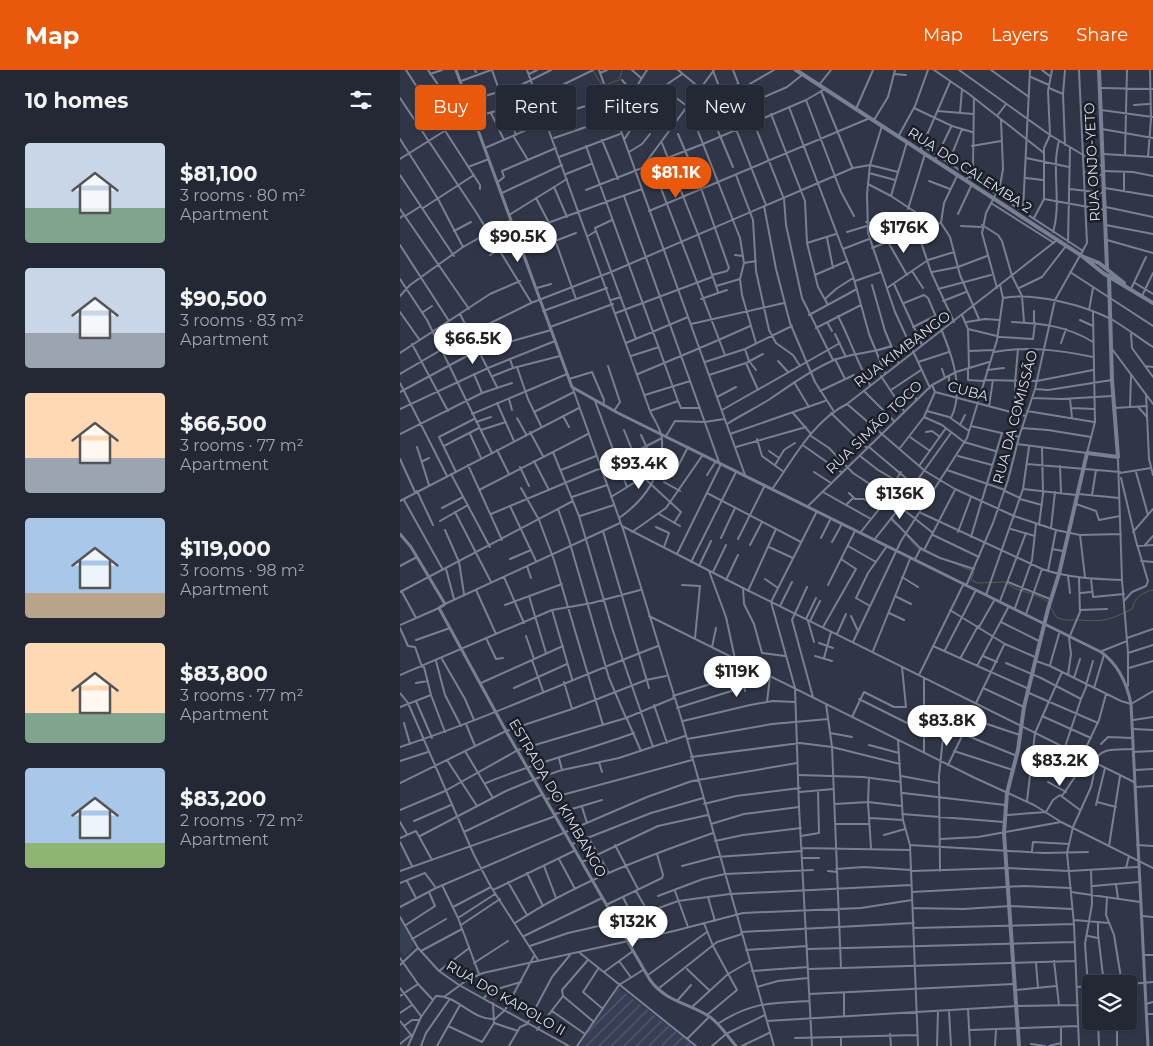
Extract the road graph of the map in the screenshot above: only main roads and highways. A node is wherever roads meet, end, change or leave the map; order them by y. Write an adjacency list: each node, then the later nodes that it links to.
1 (798, 70): 4 (main road, RUA DO CALEMBA 2)
2 (1099, 70): 3 (main road, RUA ONJO-YETO)
3 (1106, 253): 6 (main road); 8 (main road, RUA ONJO-YETO)
4 (1082, 254): 5 (main road, RUA DO CALEMBA 2); 7 (main road, RUA DO CALEMBA 2)
5 (1094, 260): 6 (main road, RUA DO CALEMBA 2); 7 (main road)
6 (1099, 263): 8 (main road, RUA DO CALEMBA 2)
7 (1091, 265): 9 (main road, RUA DO CALEMBA 2)
8 (1107, 268): 10 (main road, RUA DO CALEMBA 2)
9 (1109, 276): 10 (main road, RUA DO CALEMBA 2); 11 (main road)
10 (1117, 278): 11 (main road); 12 (main road, RUA DO CALEMBA 2)
11 (1110, 286): 13 (main road)
12 (1153, 303)
13 (1019, 1046)

